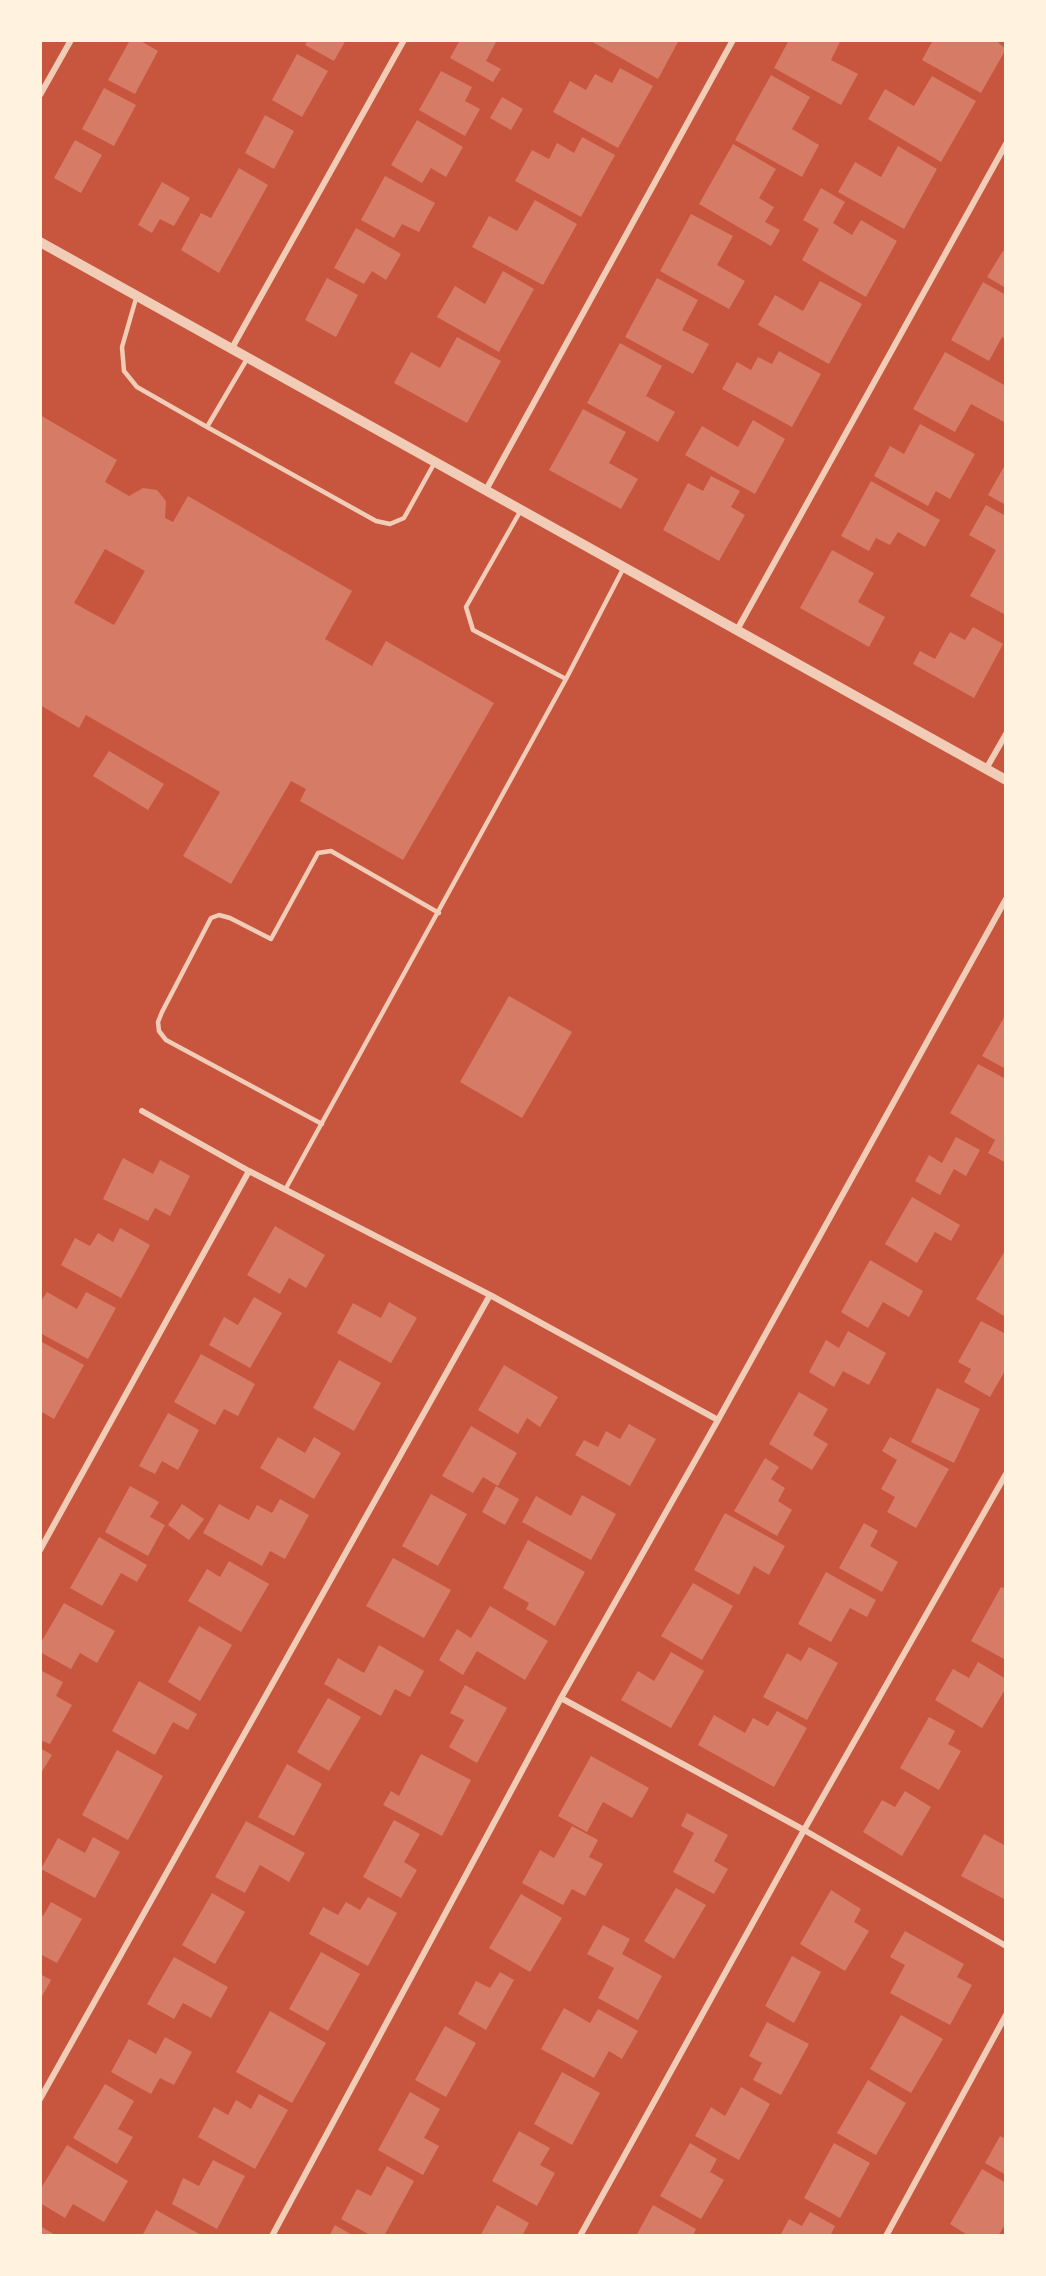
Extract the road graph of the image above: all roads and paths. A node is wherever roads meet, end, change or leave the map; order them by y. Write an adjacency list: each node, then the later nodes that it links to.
1 (71, 40): 4 (street)
2 (404, 40): 8 (street)
3 (733, 40): 12 (street)
4 (40, 95)
5 (1005, 144): 15 (street)
6 (40, 242): 7 (street)
7 (137, 296): 8 (street); 10 (lane)
8 (232, 348): 9 (street)
9 (248, 357): 10 (lane); 11 (street)
10 (207, 427): 11 (lane)
11 (435, 462): 12 (street)
12 (486, 490): 13 (street)
13 (521, 510): 14 (street); 16 (lane)
14 (624, 567): 15 (street); 16 (lane)
15 (737, 630): 18 (street)
16 (566, 679): 21 (lane)
17 (1005, 734): 18 (street)
18 (986, 769): 19 (street)
19 (1005, 780)
20 (1005, 899): 27 (street)
21 (439, 913): 23 (lane); 23 (lane)
22 (142, 1111): 24 (street)
23 (322, 1124): 25 (lane)
24 (249, 1171): 25 (street); 29 (street)
25 (285, 1190): 26 (street)
26 (490, 1295): 27 (street); 34 (street)
27 (718, 1420): 30 (street)
28 (1005, 1474): 31 (street)
29 (40, 1550)
30 (561, 1698): 31 (street); 35 (street)
31 (804, 1830): 32 (street); 36 (street)
32 (1005, 1946)
33 (1005, 2015): 37 (street)
34 (40, 2099)
35 (273, 2235)
36 (580, 2235)
37 (886, 2235)

